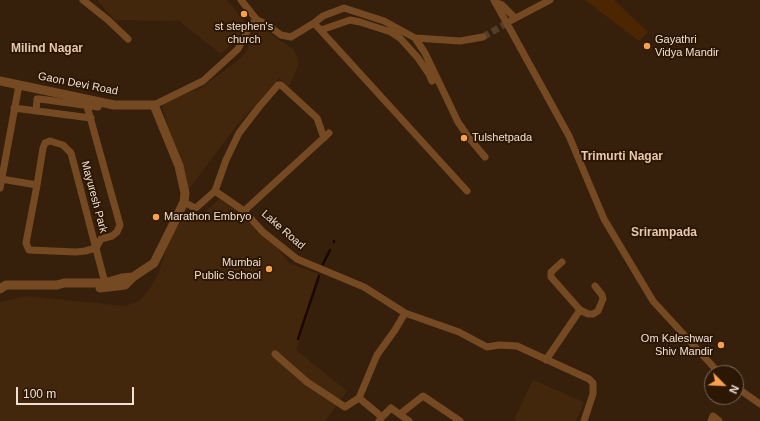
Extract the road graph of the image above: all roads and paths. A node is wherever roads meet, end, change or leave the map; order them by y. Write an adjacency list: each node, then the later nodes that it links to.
1 (82, 0): 10 (street)
2 (241, 0): 5 (street)
3 (550, 0): 4 (street)
4 (494, 1): 38 (street)
5 (257, 20): 6 (street); 15 (street, Gaon Devi Road)
6 (314, 23): 7 (street); 9 (street)
7 (321, 30): 12 (street); 25 (street)
8 (483, 37): 9 (street)
9 (415, 38): 20 (street)
10 (128, 39)
11 (0, 81): 13 (street, Gaon Devi Road)
12 (432, 81)
13 (19, 85): 14 (street, Gaon Devi Road); 17 (street)
14 (86, 103): 15 (street, Gaon Devi Road); 16 (street); 18 (street); 19 (street)
15 (154, 105): 26 (street)
16 (98, 107)
17 (14, 108): 18 (street); 21 (street)
18 (36, 111): 19 (street)
19 (91, 118): 28 (street)
20 (485, 157)
21 (1, 179): 22 (street); 23 (street)
22 (37, 185): 28 (street); 28 (street, Mayuresh Park)
23 (0, 188)
24 (215, 191): 26 (street); 27 (street, Lake Road); 27 (street)
25 (467, 191)
26 (184, 202): 31 (street)
27 (244, 211): 35 (street, Lake Road)
28 (96, 248): 31 (street)
29 (562, 262): 34 (street)
30 (45, 282): 31 (street)
31 (105, 284): 33 (street)
32 (595, 286): 34 (street)
33 (0, 289)
34 (580, 310): 37 (street)
35 (405, 313): 37 (street, Lake Road); 40 (street)
36 (275, 354): 40 (street)
37 (546, 360): 46 (street, Lake Road)
38 (712, 365)
39 (744, 393): 41 (street)
40 (359, 398): 43 (street)
41 (760, 404)
42 (400, 414): 43 (street); 44 (street); 45 (street)
43 (381, 419)
44 (409, 421)
45 (460, 421)
46 (584, 421)
47 (711, 421): 48 (street)
48 (719, 421)

